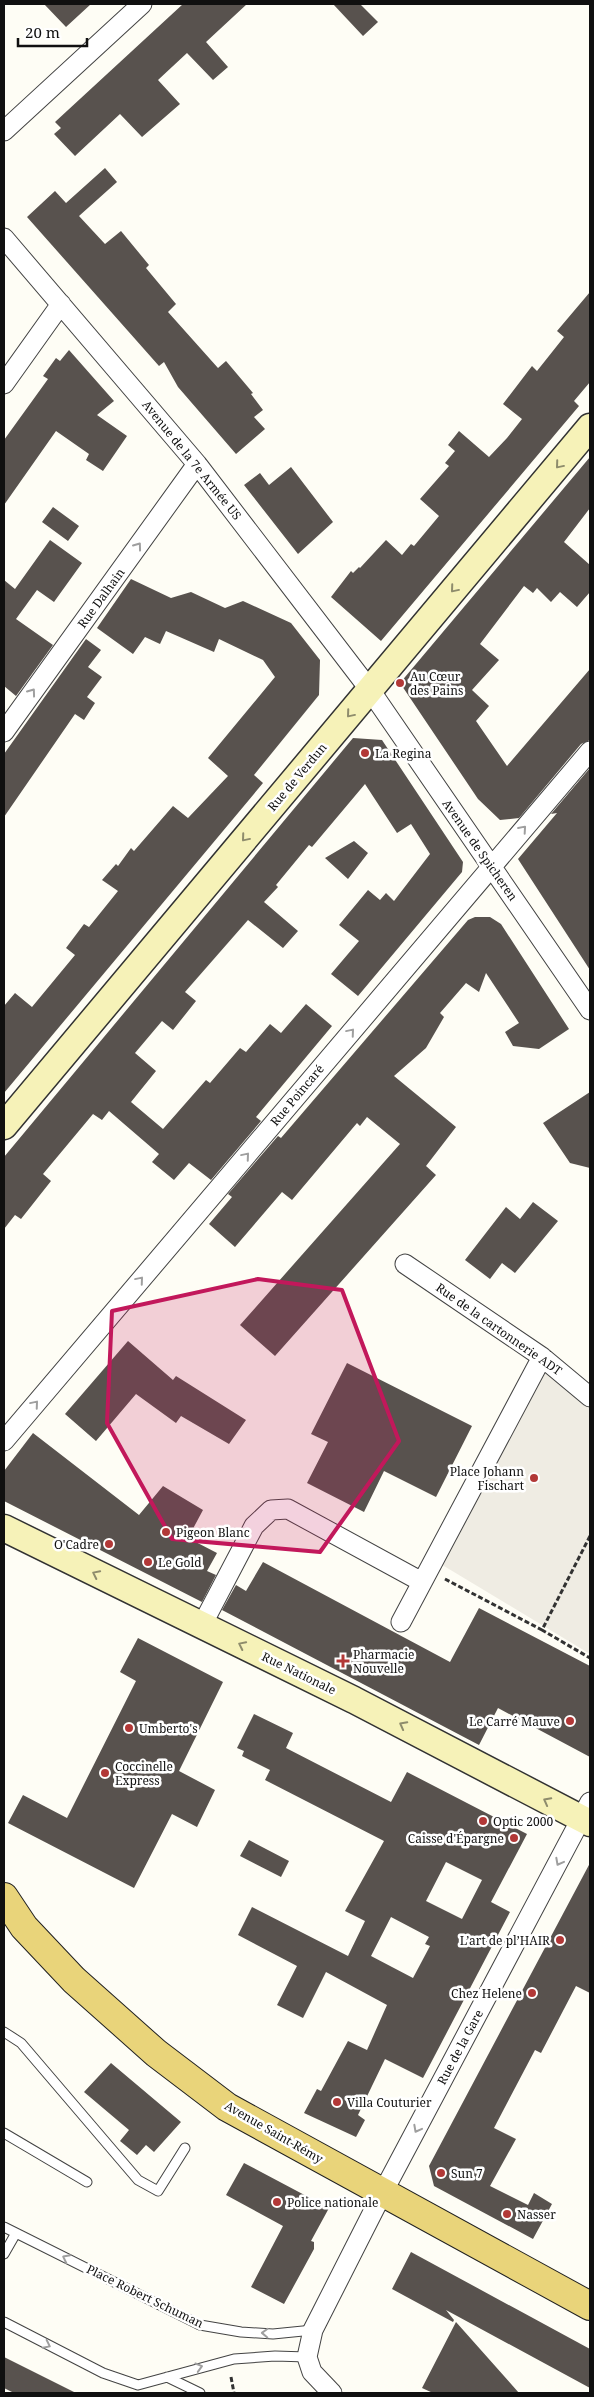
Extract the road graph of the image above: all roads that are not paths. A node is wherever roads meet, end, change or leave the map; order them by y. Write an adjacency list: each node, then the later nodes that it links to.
1 (142, 4): 2 (street)
2 (4, 130)
3 (4, 238): 4 (street, Avenue de la 7e Armée US)
4 (61, 304): 5 (street); 7 (street, Avenue de la 7e Armée US)
5 (4, 384)
6 (590, 427): 8 (main road, Rue de Verdun, one-way to 8)
7 (197, 464): 8 (street, Avenue de la 7e Armée US); 9 (street, Rue Dalhain, one-way to 7)
8 (370, 690): 11 (street, Avenue de Spicheren); 13 (main road, Rue de Verdun, one-way to 13)
9 (4, 732)
10 (590, 751): 11 (street, Rue Poincaré, one-way to 10)
11 (491, 866): 12 (street, Avenue de Spicheren); 17 (street, Rue Poincaré, one-way to 11)
12 (588, 1003)
13 (4, 1126)
14 (405, 1264): 15 (street, Rue de la cartonnerie ADT)
15 (542, 1357): 16 (street, Rue de la cartonnerie ADT); 19 (street, Rue de la cartonnerie ADT)
16 (590, 1397)
17 (4, 1441)
18 (4, 1528): 21 (main road, Rue Nationale, one-way to 18)
19 (425, 1576): 20 (street, Rue de la cartonnerie ADT); 21 (street)
20 (401, 1622)
21 (202, 1625): 22 (main road, Rue Nationale, one-way to 21)
22 (587, 1815): 28 (street, Rue de la Gare, one-way to 28)
23 (7, 1909): 28 (main road, Avenue Saint-Rémy)
24 (4, 2032): 26 (lane)
25 (4, 2134): 27 (lane)
26 (185, 2148)
27 (88, 2182)
28 (382, 2194): 32 (main road, Avenue Saint-Rémy); 34 (street, Rue de la Gare)
29 (4, 2227): 30 (lane, Place Robert Schuman)
30 (16, 2233): 31 (lane); 34 (lane, Place Robert Schuman, one-way to 30)
31 (4, 2254)
32 (590, 2306)
33 (4, 2322): 36 (lane, one-way to 36)
34 (313, 2330): 35 (street)
35 (307, 2357): 36 (lane, one-way to 35); 38 (street)
36 (167, 2377): 37 (lane)
37 (200, 2393)
38 (332, 2393)

